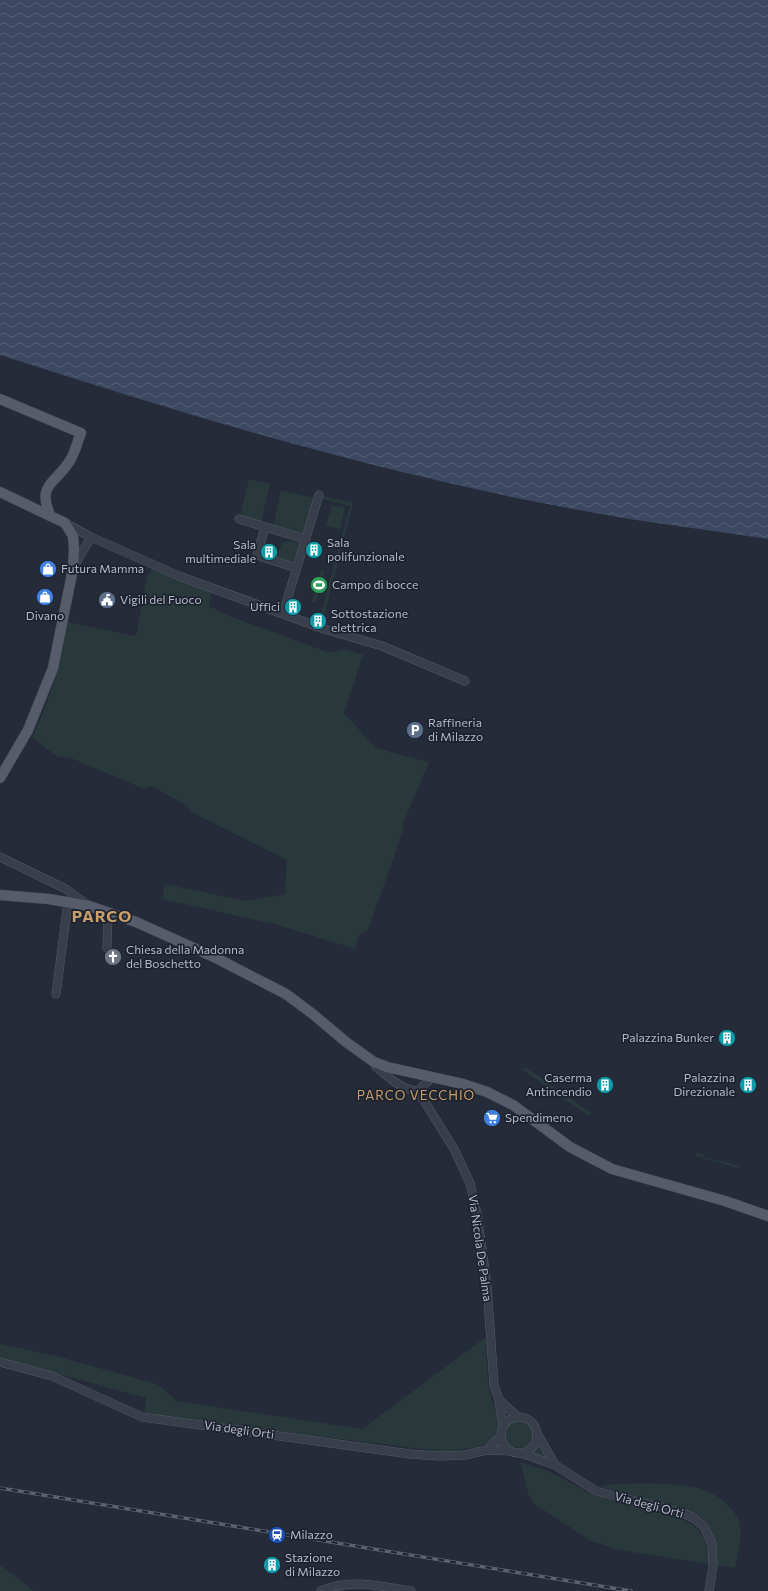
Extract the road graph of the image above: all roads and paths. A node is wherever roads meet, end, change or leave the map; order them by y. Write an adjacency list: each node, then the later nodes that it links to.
1 (0, 399): 4 (main road)
2 (0, 492): 4 (main road)
3 (319, 495): 9 (street)
4 (50, 515): 6 (main road)
5 (239, 519): 7 (street)
6 (65, 523): 8 (street); 11 (main road)
7 (265, 527): 9 (street); 10 (street)
8 (91, 537): 11 (street); 12 (street)
9 (305, 538): 10 (street)
10 (296, 568): 12 (street)
11 (73, 569): 14 (main road)
12 (283, 613): 13 (street)
13 (466, 681)
14 (0, 778)
15 (0, 856): 18 (street)
16 (0, 895): 17 (main road)
17 (68, 902): 18 (main road); 21 (street)
18 (89, 906): 19 (main road)
19 (108, 912): 20 (street); 22 (main road)
20 (107, 948)
21 (56, 994)
22 (374, 1062): 23 (main road); 24 (street)
23 (432, 1077): 24 (street); 25 (main road)
24 (418, 1091): 29 (street, Via Nicola De Palma)
25 (673, 1186): 26 (main road); 27 (main road)
26 (768, 1210)
27 (768, 1216)
28 (0, 1362): 34 (street, Via degli Orti)
29 (499, 1400): 30 (street); 31 (street, Via Nicola De Palma)
30 (517, 1416): 31 (street); 32 (street)
31 (503, 1426): 33 (street)
32 (537, 1433): 36 (street); 37 (street, Via degli Orti)
33 (500, 1437): 34 (street); 35 (street)
34 (487, 1450): 35 (street, Via degli Orti)
35 (510, 1451): 36 (street)
36 (521, 1453): 37 (street, Via degli Orti)
37 (555, 1465): 40 (street, Via degli Orti)
38 (321, 1591): 39 (street)
39 (411, 1591)
40 (709, 1591)

